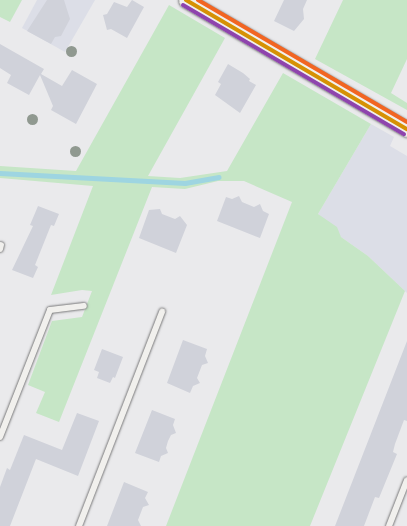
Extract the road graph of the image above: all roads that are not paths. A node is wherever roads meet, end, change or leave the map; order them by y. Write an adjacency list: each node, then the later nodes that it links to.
1 (186, 0): 2 (street)
2 (407, 129)
3 (84, 306): 5 (lane)
4 (162, 312): 7 (lane)
5 (0, 437)
6 (407, 480): 8 (lane)
7 (79, 526)
8 (389, 526)

